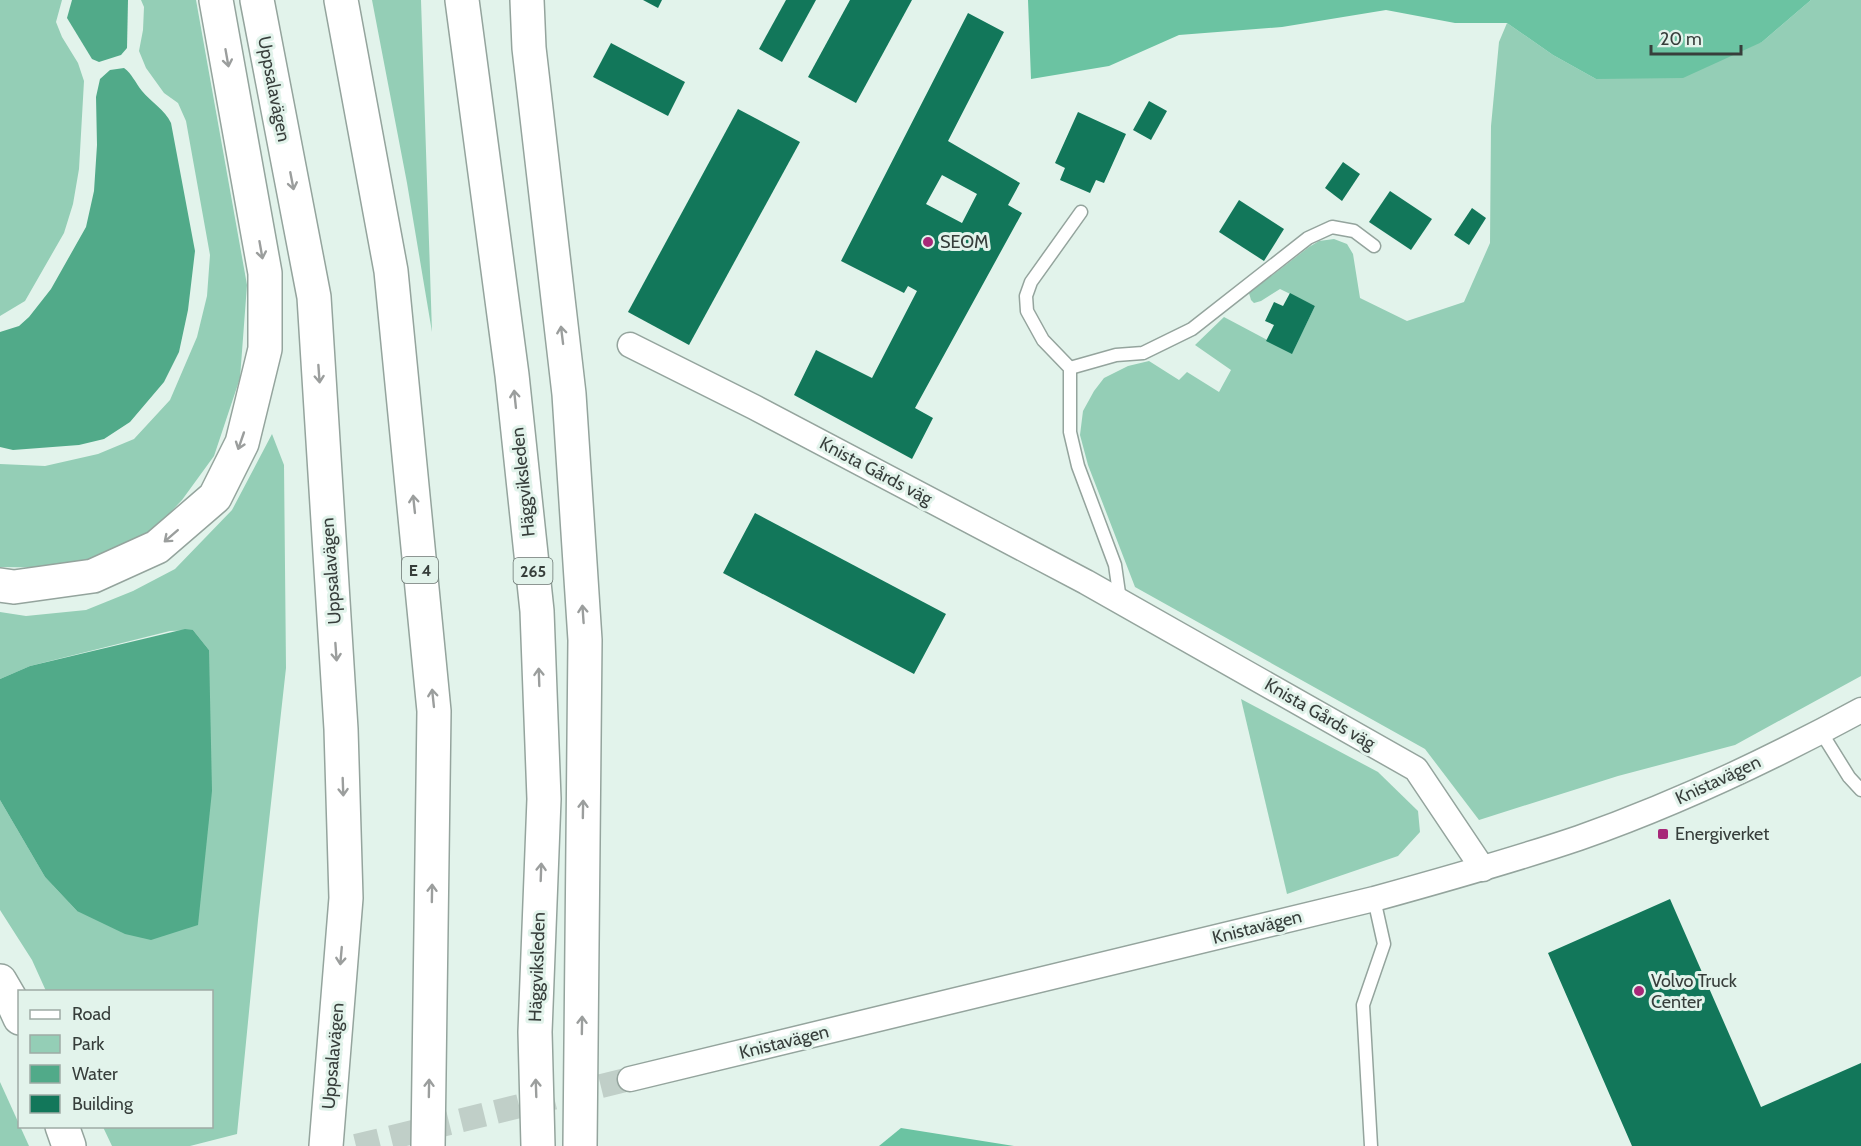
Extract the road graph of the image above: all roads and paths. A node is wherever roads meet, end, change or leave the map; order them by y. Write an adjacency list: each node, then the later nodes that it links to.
1 (216, 0): 10 (highway, one-way to 10)
2 (257, 0): 22 (highway, Uppsalavägen, one-way to 22)
3 (341, 0): 23 (highway, E 4, one-way to 3)
4 (462, 0): 24 (highway, Häggviksleden / 265, one-way to 4)
5 (527, 0): 25 (highway, one-way to 5)
6 (1081, 212): 9 (lane)
7 (1374, 246): 9 (lane)
8 (630, 345): 11 (street, Knista Gårds väg)
9 (1070, 368): 11 (lane)
10 (0, 585)
11 (1120, 600): 15 (street, Knista Gårds väg)
12 (1861, 710): 13 (street, Knistavägen)
13 (1821, 732): 14 (lane); 15 (street, Knistavägen)
14 (1861, 790)
15 (1483, 869): 16 (street, Knistavägen)
16 (1374, 899): 19 (street, Knistavägen); 26 (lane)
17 (0, 981): 18 (highway)
18 (18, 1014)
19 (630, 1079)
20 (63, 1128): 21 (highway)
21 (69, 1146)
22 (326, 1146)
23 (428, 1146)
24 (538, 1146)
25 (580, 1146)
26 (1371, 1146)

